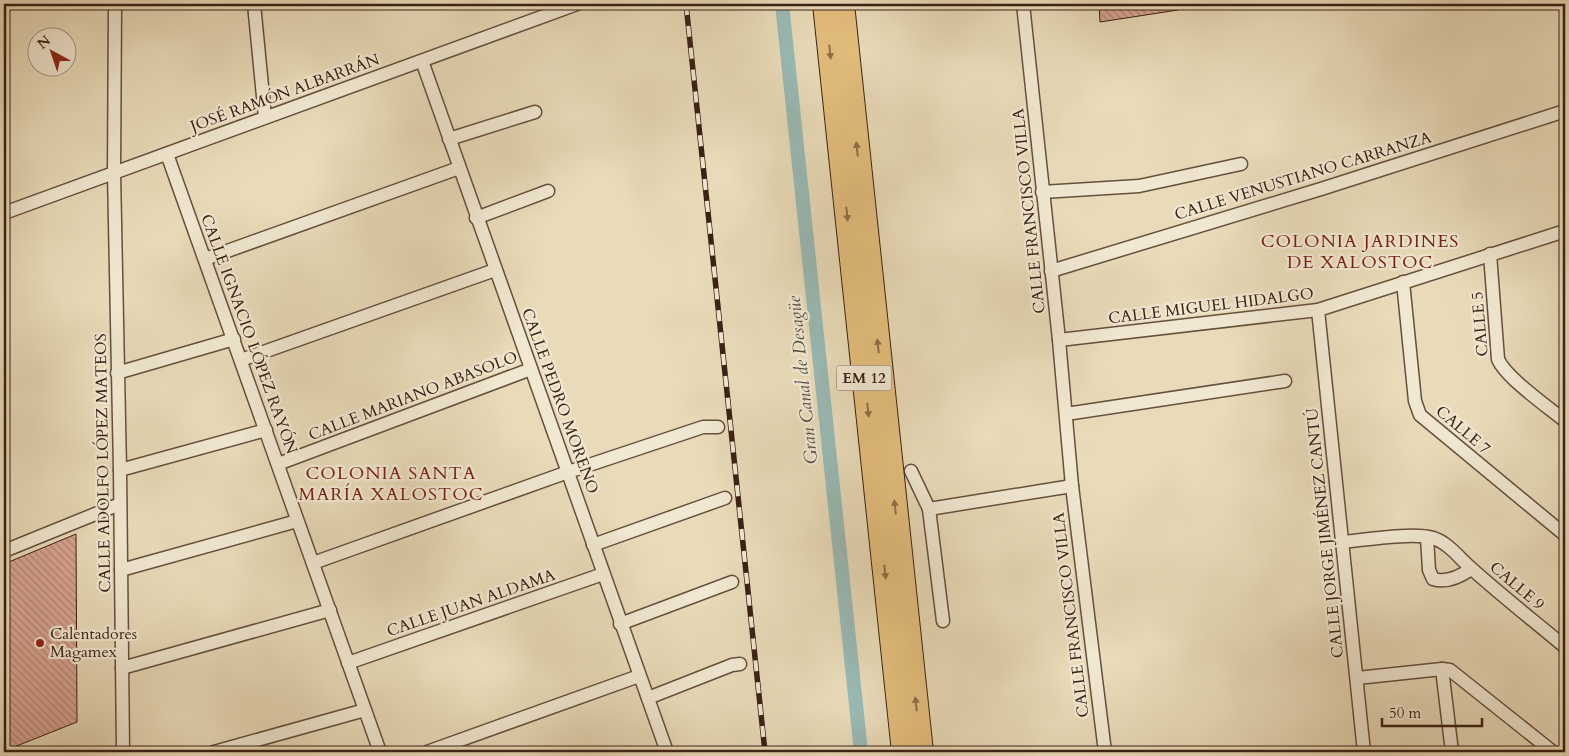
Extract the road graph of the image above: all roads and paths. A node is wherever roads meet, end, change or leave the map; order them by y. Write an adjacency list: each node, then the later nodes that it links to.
1 (115, 4): 15 (street, CALLE ADOLFO LÓPEZ MATEOS)
2 (254, 4): 10 (street)
3 (577, 4): 7 (street, JOSÉ RAMÓN ALBARRÁN)
4 (825, 4): 73 (highway, EM 12, one-way to 73)
5 (842, 4): 74 (highway, EM 12, one-way to 5)
6 (1023, 4): 17 (street, CALLE FRANCISCO VILLA)
7 (422, 61): 10 (street, JOSÉ RAMÓN ALBARRÁN); 11 (street, CALLE PEDRO MORENO)
8 (1565, 111): 24 (street, CALLE VENUSTIANO CARRANZA)
9 (535, 112): 11 (street)
10 (265, 117): 12 (street, JOSÉ RAMÓN ALBARRÁN)
11 (449, 139): 14 (street, CALLE PEDRO MORENO)
12 (167, 154): 15 (street, JOSÉ RAMÓN ALBARRÁN); 22 (street, CALLE IGNACIO LÓPEZ RAYÓN)
13 (1241, 164): 17 (street)
14 (459, 168): 19 (street, CALLE PEDRO MORENO); 22 (street)
15 (114, 174): 18 (street, JOSÉ RAMÓN ALBARRÁN); 31 (street, CALLE ADOLFO LÓPEZ MATEOS)
16 (548, 191): 19 (street)
17 (1042, 192): 24 (street, CALLE FRANCISCO VILLA)
18 (4, 213)
19 (476, 218): 23 (street, CALLE PEDRO MORENO)
20 (1565, 231): 21 (street, CALLE MIGUEL HIDALGO)
21 (1490, 254): 25 (street, CALLE MIGUEL HIDALGO); 34 (street, CALLE 5)
22 (205, 259): 27 (street, CALLE IGNACIO LÓPEZ RAYÓN)
23 (496, 270): 29 (street); 30 (street, CALLE PEDRO MORENO)
24 (1051, 271): 28 (street, CALLE FRANCISCO VILLA)
25 (1403, 282): 26 (street, CALLE MIGUEL HIDALGO); 46 (street, CALLE 7)
26 (1318, 310): 28 (street, CALLE MIGUEL HIDALGO); 48 (street, CALLE JORGE JIMÉNEZ CANTÚ)
27 (234, 339): 29 (street, CALLE IGNACIO LÓPEZ RAYÓN); 31 (street)
28 (1059, 340): 33 (street, CALLE FRANCISCO VILLA)
29 (242, 360): 36 (street, CALLE IGNACIO LÓPEZ RAYÓN)
30 (531, 369): 37 (street, CALLE MARIANO ABASOLO); 40 (street, CALLE PEDRO MORENO)
31 (118, 373): 38 (street, CALLE ADOLFO LÓPEZ MATEOS)
32 (1286, 380): 33 (street)
33 (1066, 414): 41 (street, CALLE FRANCISCO VILLA)
34 (1565, 421)
35 (718, 427): 40 (street)
36 (266, 430): 37 (street, CALLE IGNACIO LÓPEZ RAYÓN); 38 (street)
37 (278, 464): 45 (street, CALLE IGNACIO LÓPEZ RAYÓN)
38 (120, 470): 43 (street, CALLE ADOLFO LÓPEZ MATEOS)
39 (911, 471): 44 (street)
40 (568, 472): 49 (street, CALLE PEDRO MORENO); 51 (street)
41 (1072, 486): 44 (street); 75 (street, CALLE FRANCISCO VILLA)
42 (725, 498): 49 (street)
43 (120, 504): 50 (street); 53 (street, CALLE ADOLFO LÓPEZ MATEOS)
44 (929, 509): 57 (street)
45 (297, 520): 51 (street, CALLE IGNACIO LÓPEZ RAYÓN); 53 (street)
46 (1565, 535)
47 (1427, 537): 48 (street, CALLE 9); 52 (street, CALLE 9); 52 (street, CALLE 9)
48 (1342, 542): 65 (street, CALLE JORGE JIMÉNEZ CANTÚ)
49 (593, 545): 54 (street, CALLE PEDRO MORENO)
50 (4, 551)
51 (313, 563): 56 (street, CALLE IGNACIO LÓPEZ RAYÓN)
52 (1471, 569): 59 (street, CALLE 9)
53 (121, 570): 62 (street, CALLE ADOLFO LÓPEZ MATEOS)
54 (604, 574): 58 (street, CALLE PEDRO MORENO); 60 (street, CALLE JUAN ALDAMA)
55 (732, 582): 58 (street)
56 (330, 610): 60 (street, CALLE IGNACIO LÓPEZ RAYÓN); 62 (street)
57 (943, 621)
58 (620, 624): 64 (street, CALLE PEDRO MORENO)
59 (1565, 647)
60 (348, 663): 67 (street, CALLE IGNACIO LÓPEZ RAYÓN)
61 (740, 664): 66 (street)
62 (122, 668): 68 (street, CALLE ADOLFO LÓPEZ MATEOS)
63 (1442, 669): 65 (street); 77 (street); 78 (street)
64 (640, 676): 66 (street, CALLE PEDRO MORENO); 71 (street)
65 (1357, 678): 76 (street, CALLE JORGE JIMÉNEZ CANTÚ)
66 (648, 698): 72 (street, CALLE PEDRO MORENO)
67 (365, 710): 69 (street); 70 (street, CALLE IGNACIO LÓPEZ RAYÓN)
68 (123, 752)
69 (214, 752)
70 (380, 752)
71 (427, 752)
72 (667, 752)
73 (904, 752)
74 (921, 752)
75 (1104, 752)
76 (1364, 752)
77 (1452, 752)
78 (1553, 752)

